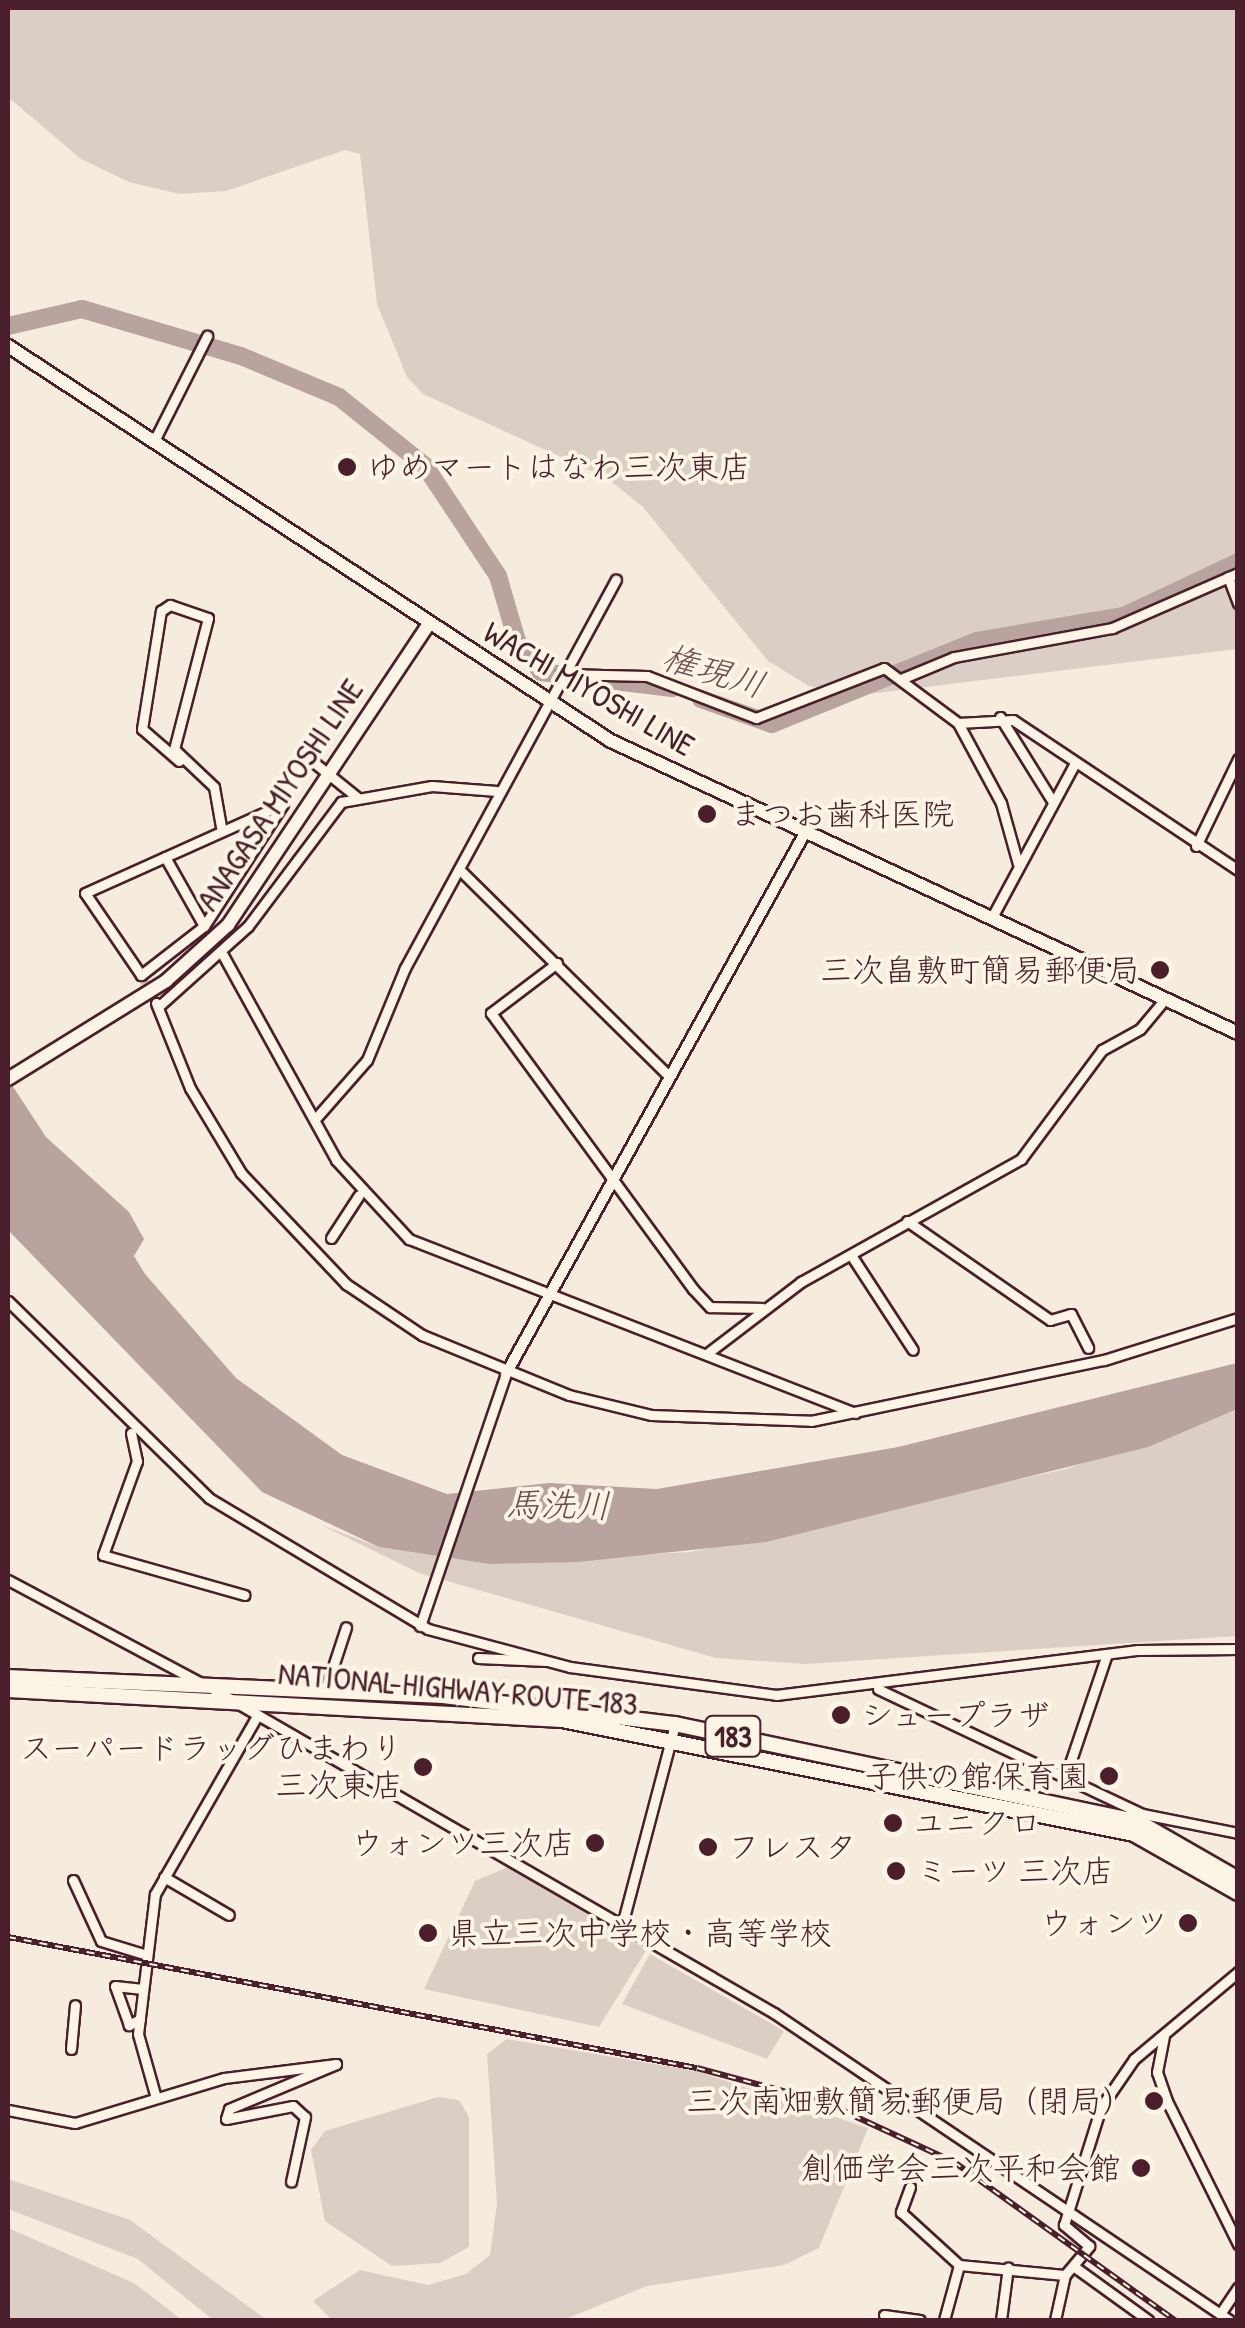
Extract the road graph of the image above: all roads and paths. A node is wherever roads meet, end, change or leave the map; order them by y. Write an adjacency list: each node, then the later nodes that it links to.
1 (206, 339): 3 (street)
2 (8, 346): 3 (main road, WACHI MIYOSHI LINE)
3 (154, 441): 7 (main road, WACHI MIYOSHI LINE)
4 (1233, 575): 6 (street); 9 (street)
5 (616, 580): 8 (street)
6 (1238, 603)
7 (429, 624): 10 (main road, WACHI MIYOSHI LINE); 17 (main road, ANAGASA MIYOSHI LINE)
8 (560, 676): 9 (street); 10 (street)
9 (899, 678): 12 (street)
10 (551, 697): 18 (street); 22 (main road, WACHI MIYOSHI LINE)
11 (999, 715): 12 (street); 16 (street); 20 (street)
12 (958, 723): 25 (street)
13 (1238, 759): 23 (street)
14 (311, 760): 17 (street)
15 (179, 761): 15 (street); 21 (street)
16 (1075, 763): 20 (street); 23 (street)
17 (331, 770): 19 (street); 35 (main road, ANAGASA MIYOSHI LINE)
18 (498, 791): 19 (street); 27 (street)
19 (358, 798): 30 (street)
20 (1054, 802): 25 (street)
21 (221, 826): 24 (street); 29 (street)
22 (806, 831): 28 (main road, WACHI MIYOSHI LINE); 34 (street)
23 (1196, 846): 26 (street)
24 (165, 857): 29 (street); 29 (street)
25 (1018, 864): 28 (street)
26 (1238, 870)
27 (462, 872): 31 (street); 36 (street)
28 (990, 920): 32 (main road, WACHI MIYOSHI LINE)
29 (204, 926)
30 (223, 955): 36 (street); 49 (street)
31 (557, 964): 34 (street); 37 (street)
32 (1160, 1004): 33 (main road, WACHI MIYOSHI LINE); 39 (street)
33 (1238, 1033)
34 (668, 1076): 37 (street)
35 (8, 1079)
36 (316, 1118): 38 (street)
37 (610, 1178): 42 (street); 44 (street)
38 (359, 1195): 40 (street); 42 (street)
39 (907, 1220): 41 (street); 46 (street)
40 (331, 1238)
41 (850, 1255): 44 (street); 47 (street)
42 (546, 1293): 48 (street); 49 (street)
43 (8, 1301): 54 (street)
44 (762, 1308): 48 (street)
45 (1238, 1318): 50 (street)
46 (1088, 1348)
47 (913, 1350)
48 (710, 1352): 50 (street)
49 (506, 1374): 50 (street); 54 (street)
50 (860, 1415)
51 (131, 1433): 53 (street)
52 (8, 1580): 59 (street)
53 (244, 1596)
54 (420, 1626): 60 (street)
55 (346, 1628): 66 (street)
56 (1238, 1650): 57 (street)
57 (1106, 1654): 64 (street); 72 (street)
58 (478, 1658): 60 (street)
59 (159, 1660): 62 (street); 63 (street)
60 (549, 1661): 64 (street)
61 (8, 1678): 62 (highway, NATIONAL HIGHWAY ROUTE 183 / 183)
62 (150, 1680): 63 (highway, NATIONAL HIGHWAY ROUTE 183 / 183)
63 (206, 1686): 66 (highway, NATIONAL HIGHWAY ROUTE 183 / 183); 67 (street)
64 (876, 1688): 72 (street)
65 (8, 1690): 67 (highway, NATIONAL HIGHWAY ROUTE 183 / 183)
66 (325, 1691): 70 (highway, NATIONAL HIGHWAY ROUTE 183 / 183)
67 (230, 1697): 68 (highway, NATIONAL HIGHWAY ROUTE 183 / 183); 69 (street)
68 (304, 1701): 70 (highway, NATIONAL HIGHWAY ROUTE 183 / 183); 71 (street)
69 (257, 1716): 71 (street); 75 (street)
70 (674, 1731): 73 (highway, NATIONAL HIGHWAY ROUTE 183 / 183); 80 (street)
71 (287, 1734): 80 (street)
72 (1065, 1778): 73 (street)
73 (1139, 1823): 74 (street); 76 (highway, NATIONAL HIGHWAY ROUTE 183 / 183); 78 (highway, NATIONAL HIGHWAY ROUTE 183 / 183)
74 (1238, 1832)
75 (164, 1877): 79 (street); 81 (street)
76 (1238, 1879)
77 (73, 1880): 81 (street)
78 (1238, 1894)
79 (229, 1916)
80 (622, 1924): 92 (street)
81 (147, 1955): 83 (street)
82 (1238, 1972): 86 (street)
83 (143, 1989): 85 (street); 85 (street)
84 (76, 2005): 87 (street)
85 (140, 2019): 88 (street)
86 (1164, 2036): 92 (street); 93 (street)
87 (71, 2048)
88 (156, 2098): 89 (street); 90 (street)
89 (8, 2110)
90 (291, 2182)
91 (910, 2187): 94 (street)
92 (1073, 2213): 96 (street); 100 (street)
93 (1238, 2244)
94 (959, 2265): 95 (street); 102 (street)
95 (1008, 2267): 97 (street); 103 (street)
96 (1076, 2268): 97 (street); 106 (street)
97 (1064, 2274): 104 (street)
98 (1238, 2287): 100 (street)
99 (884, 2315): 101 (street)
100 (1225, 2317)
101 (920, 2320)
102 (944, 2320)
103 (1001, 2320)
104 (1055, 2320): 105 (street)
105 (1064, 2320)
106 (1148, 2320)

